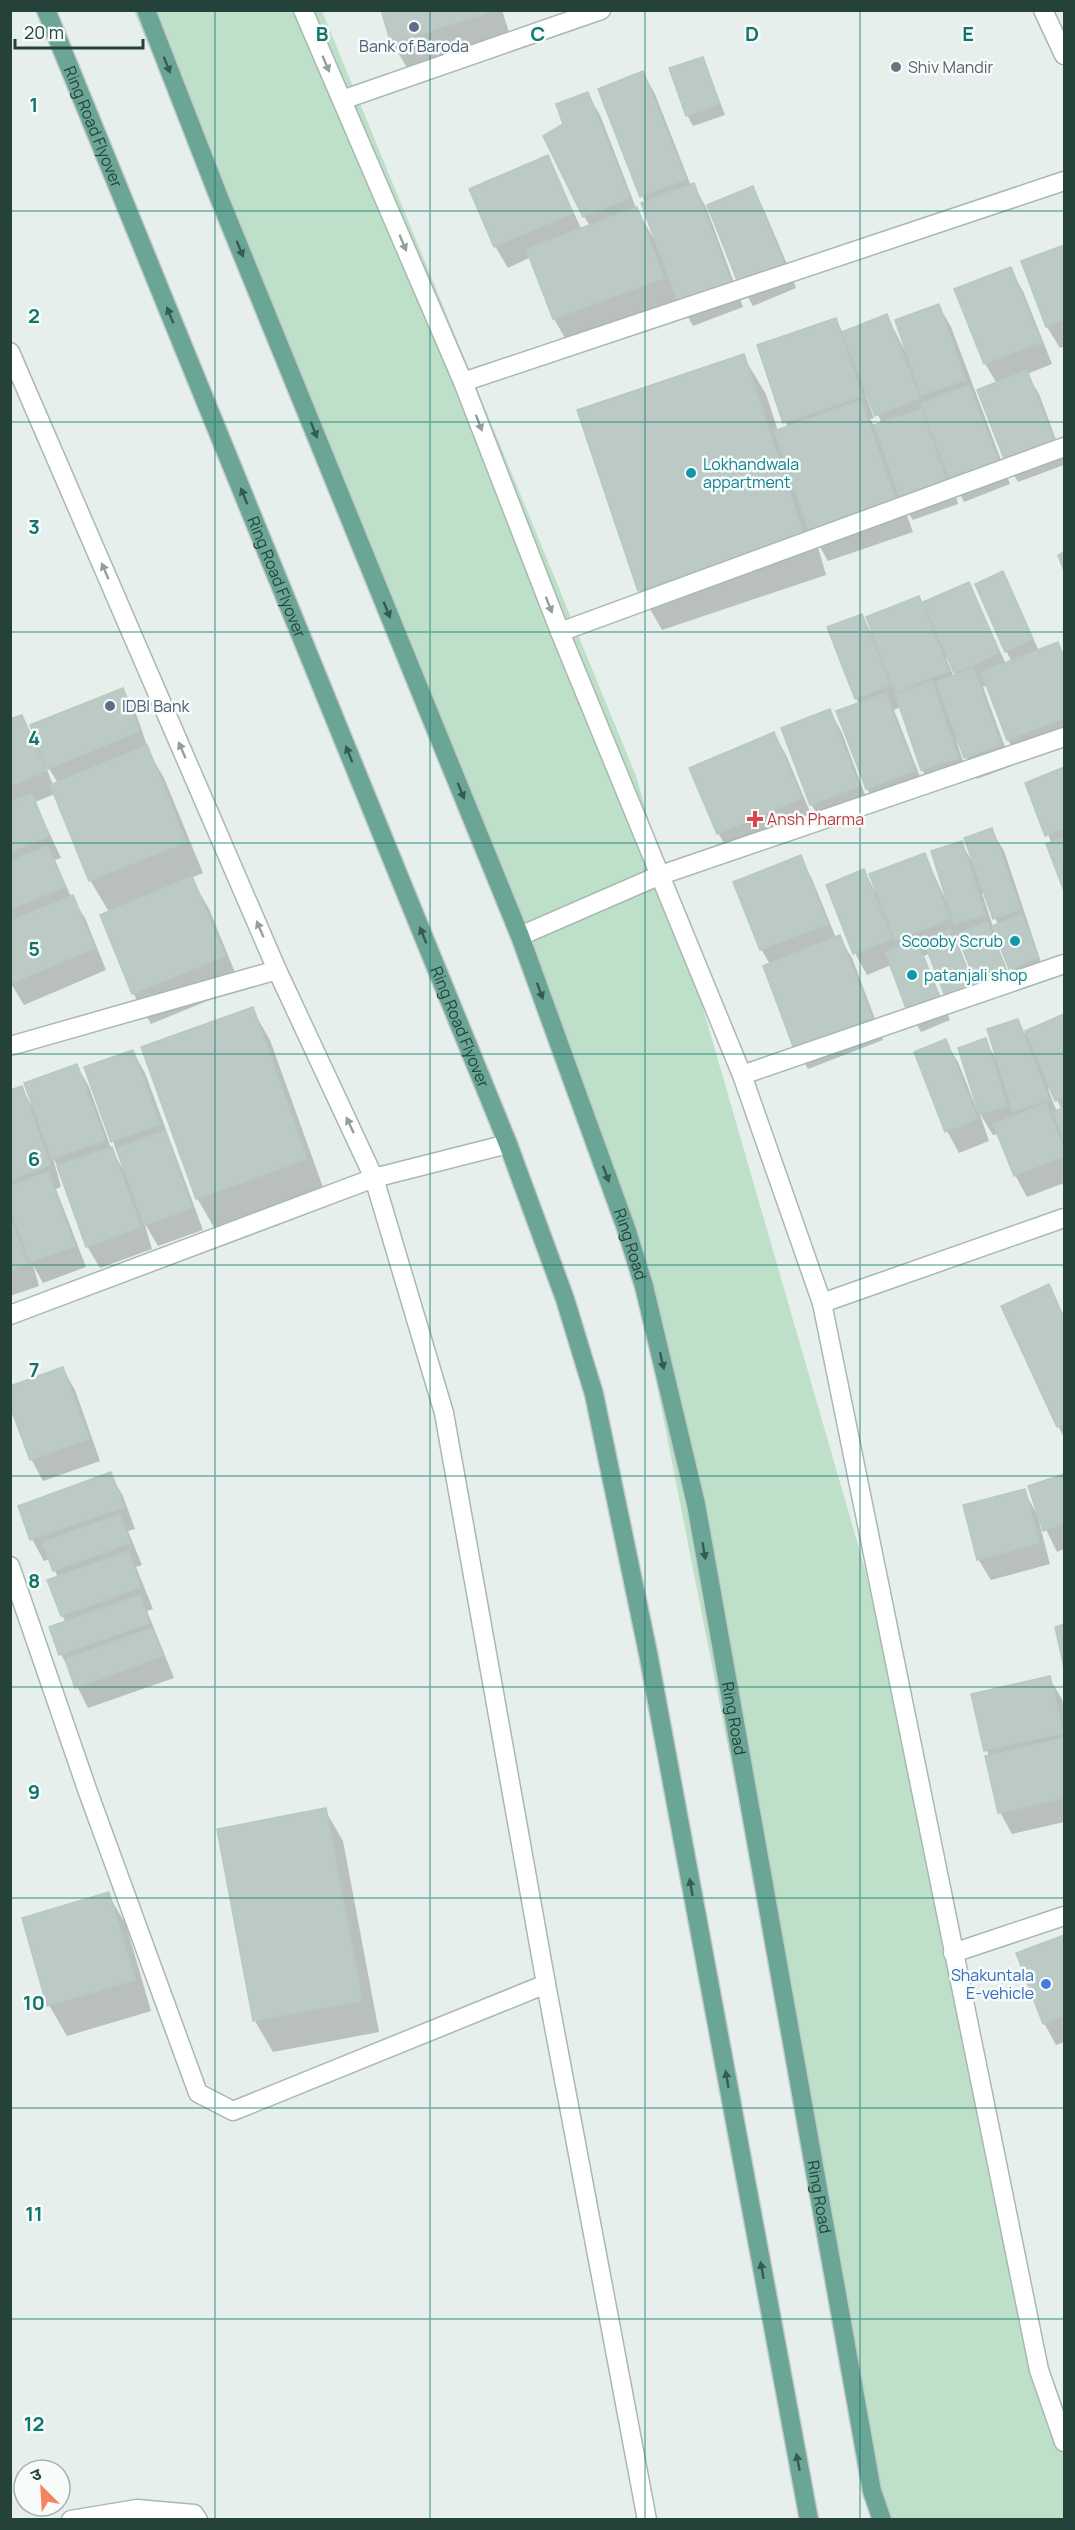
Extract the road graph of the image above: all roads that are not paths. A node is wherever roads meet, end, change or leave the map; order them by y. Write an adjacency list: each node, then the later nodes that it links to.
1 (46, 10): 20 (main road, Ring Road Flyover, one-way to 1)
2 (146, 10): 15 (main road, one-way to 15)
3 (303, 10): 7 (street, one-way to 7)
4 (601, 10): 7 (street)
5 (1043, 10): 6 (street)
6 (1065, 55)
7 (342, 100): 10 (street, one-way to 10)
8 (1065, 181): 10 (street)
9 (12, 358): 17 (street, one-way to 9)
10 (463, 382): 12 (street, one-way to 12)
11 (1065, 447): 12 (street)
12 (560, 632): 14 (street)
13 (1065, 737): 14 (street)
14 (658, 876): 15 (street); 19 (street)
15 (520, 936): 34 (main road, Ring Road, one-way to 34)
16 (1065, 964): 19 (street)
17 (277, 970): 18 (street); 21 (street, one-way to 17)
18 (10, 1046)
19 (742, 1075): 23 (street)
20 (508, 1144): 21 (street); 33 (main road, one-way to 20)
21 (374, 1179): 24 (street); 28 (street)
22 (1065, 1218): 23 (street)
23 (822, 1303): 27 (street)
24 (10, 1315)
25 (10, 1566): 28 (street)
26 (1065, 1916): 27 (street)
27 (953, 1953): 29 (street)
28 (546, 1984): 32 (street)
29 (1065, 2442)
30 (71, 2520): 31 (street)
31 (198, 2520)
32 (647, 2520)
33 (809, 2520)
34 (882, 2520)

